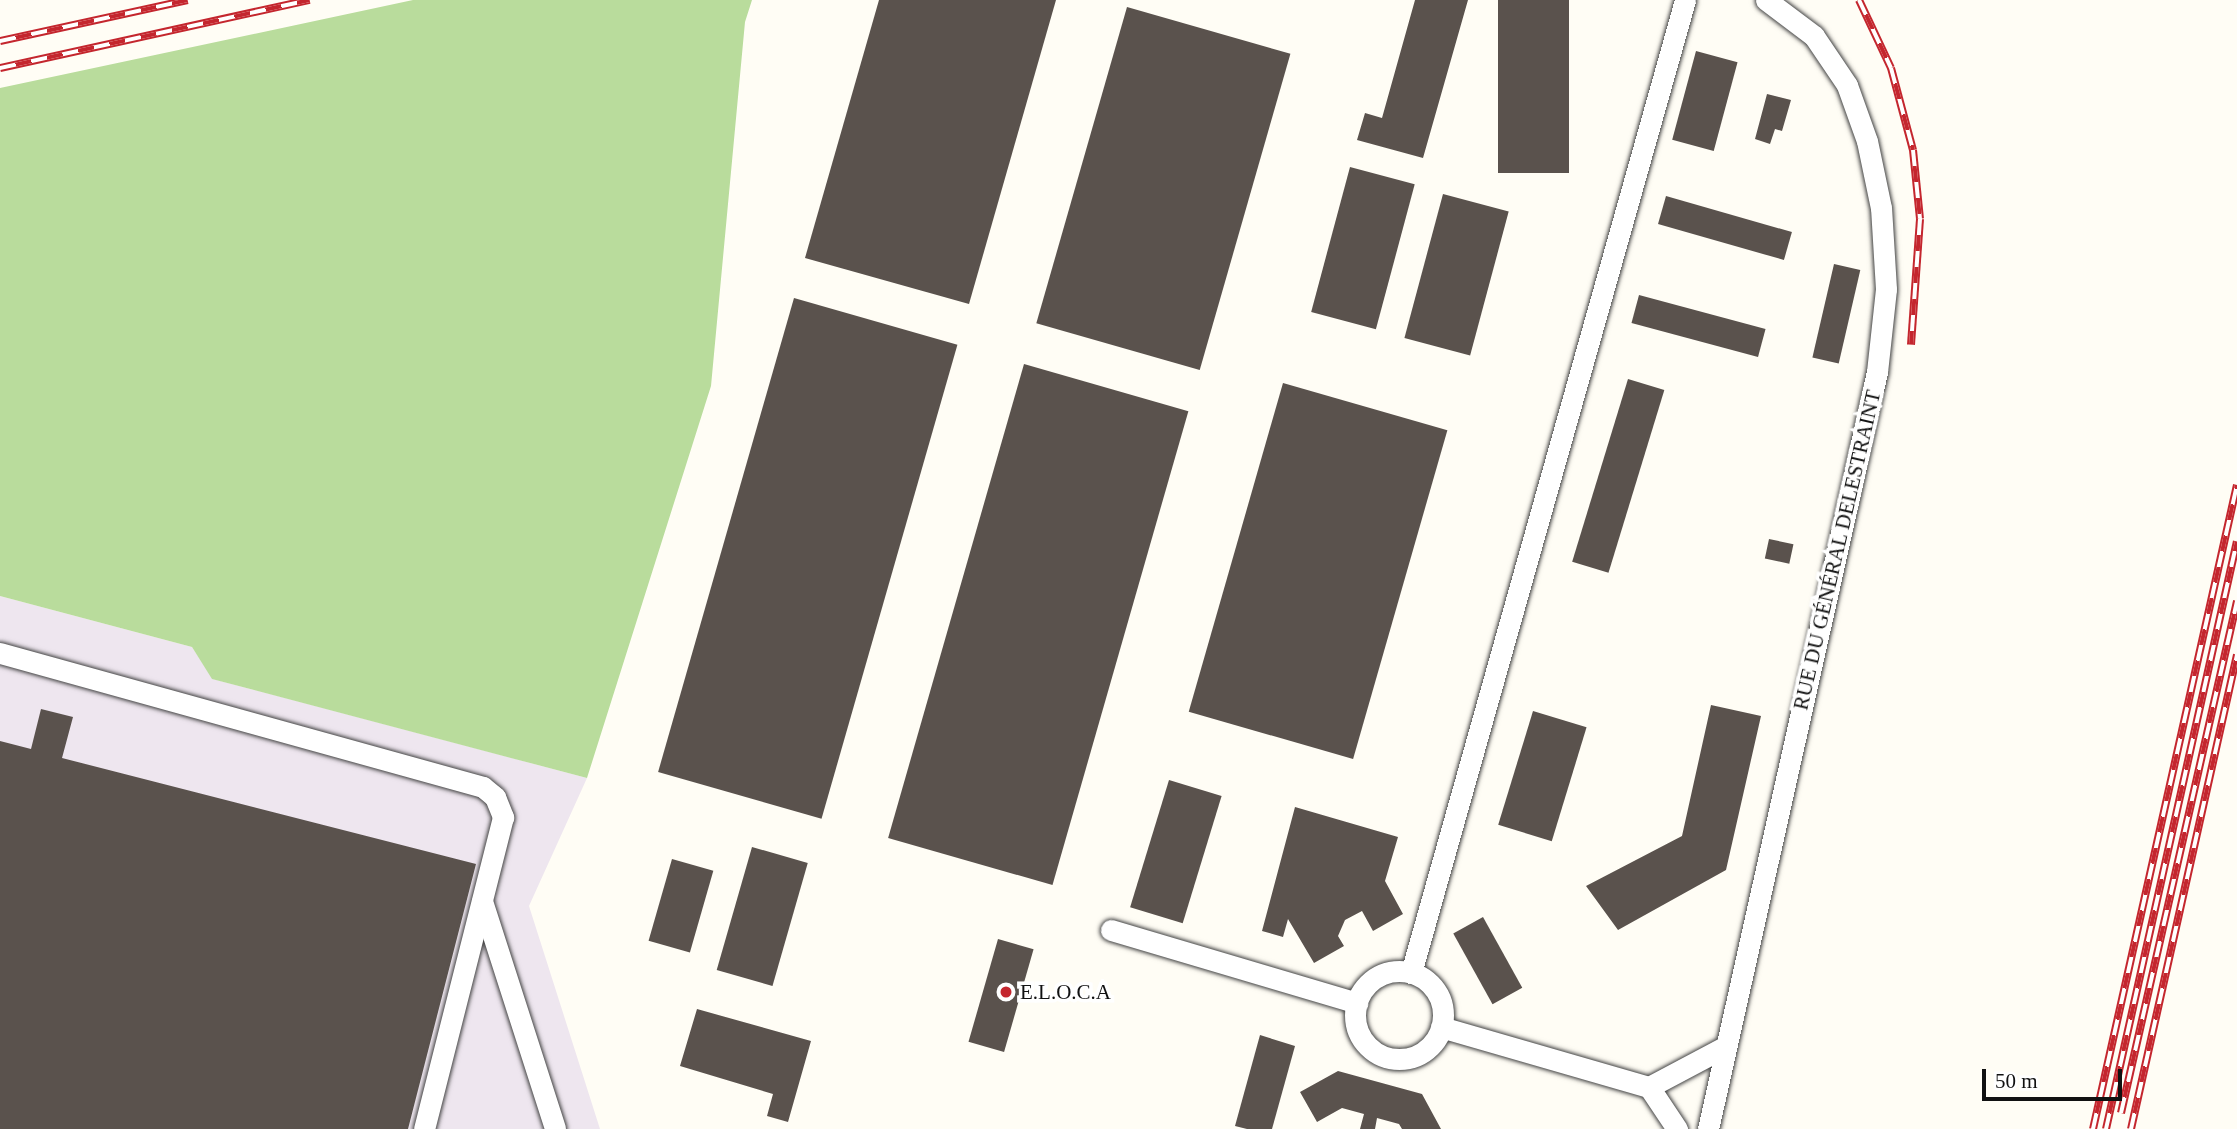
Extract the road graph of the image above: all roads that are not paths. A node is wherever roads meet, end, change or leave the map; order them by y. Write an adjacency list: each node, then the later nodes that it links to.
1 (1685, 0): 6 (street)
2 (1766, 0): 9 (street, RUE DU GÉNÉRAL DELESTRAINT)
3 (0, 653): 4 (street)
4 (482, 901): 11 (street); 12 (street)
5 (1111, 930): 7 (street)
6 (1411, 973): 7 (street); 8 (street)
7 (1357, 1003): 8 (street)
8 (1441, 1027): 10 (street)
9 (1726, 1046): 10 (street); 14 (street, RUE DU GÉNÉRAL DELESTRAINT)
10 (1649, 1087): 13 (street)
11 (424, 1129)
12 (555, 1129)
13 (1677, 1129)
14 (1708, 1129)

